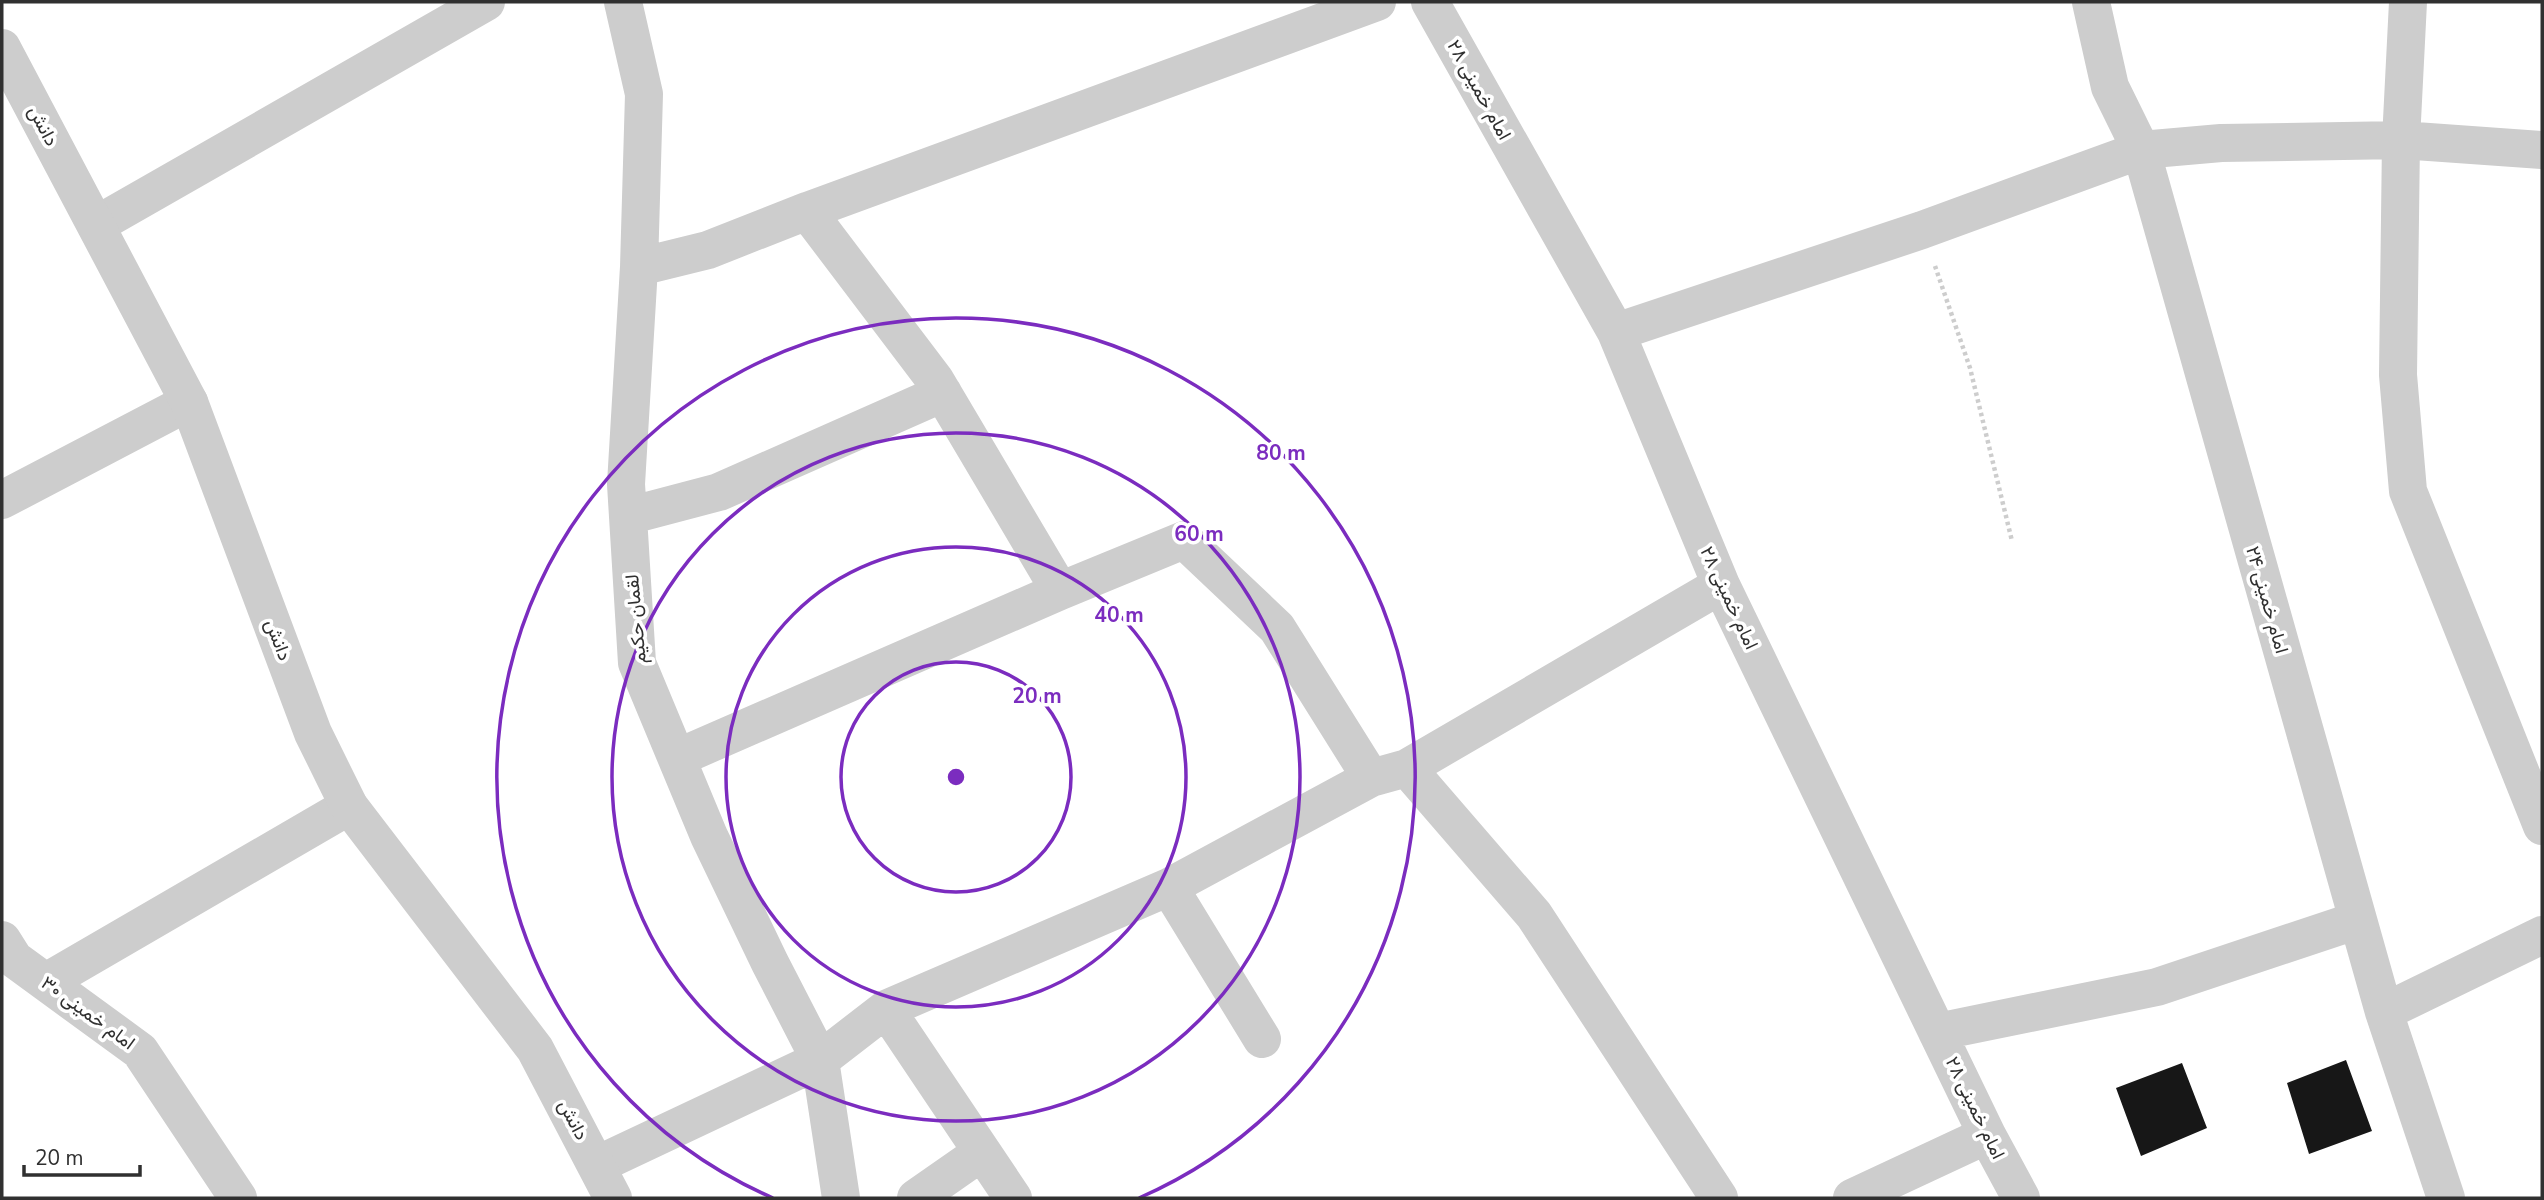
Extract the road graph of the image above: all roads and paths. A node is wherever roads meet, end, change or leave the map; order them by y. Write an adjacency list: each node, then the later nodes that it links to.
1 (486, 2): 12 (street)
2 (623, 2): 14 (street, لقمان حکیم)
3 (1377, 2): 11 (street)
4 (1430, 2): 15 (street, امام خمینی ۲۸)
5 (2091, 2): 10 (street, امام خمینی ۲۴)
6 (2409, 2): 8 (street)
7 (2, 48): 12 (street, دانش)
8 (2401, 140): 9 (street); 10 (street); 26 (street)
9 (2542, 149)
10 (2141, 150): 13 (street); 28 (street, امام خمینی ۲۴)
11 (807, 211): 14 (street); 16 (street)
12 (96, 225): 17 (street, دانش)
13 (1922, 230): 15 (street); 20 (path)
14 (639, 267): 19 (street, لقمان حکیم)
15 (1616, 332): 21 (street, امام خمینی ۲۸)
16 (943, 393): 19 (street); 22 (street)
17 (189, 402): 18 (street); 25 (street, دانش)
18 (2, 500)
19 (628, 516): 23 (street, لقمان حکیم)
20 (2012, 541)
21 (1721, 584): 24 (street); 34 (street, امام خمینی ۲۸)
22 (1060, 591): 23 (street); 24 (street)
23 (677, 758): 36 (street, لقمان حکیم)
24 (1389, 773): 27 (street); 44 (street)
25 (349, 806): 31 (street); 39 (street, دانش)
26 (2542, 826)
27 (1169, 887): 32 (street); 35 (street)
28 (2358, 920): 33 (street, امام خمینی ۲۴); 34 (street)
29 (2542, 935): 33 (street)
30 (6, 956): 31 (street, امام خمینی ۳۰)
31 (46, 982): 40 (street, امام خمینی ۳۰)
32 (887, 1009): 36 (street); 38 (street)
33 (2384, 1012): 47 (street, امام خمینی ۲۴)
34 (1937, 1032): 37 (street, امام خمینی ۲۸)
35 (1262, 1039)
36 (820, 1060): 39 (street); 41 (street, لقمان حکیم)
37 (1987, 1135): 45 (street); 46 (street, امام خمینی ۲۸)
38 (982, 1152): 42 (street); 43 (street)
39 (605, 1182)
40 (238, 1198)
41 (841, 1198)
42 (916, 1198)
43 (1013, 1198)
44 (1719, 1198)
45 (1852, 1198)
46 (2021, 1198)
47 (2445, 1198)

